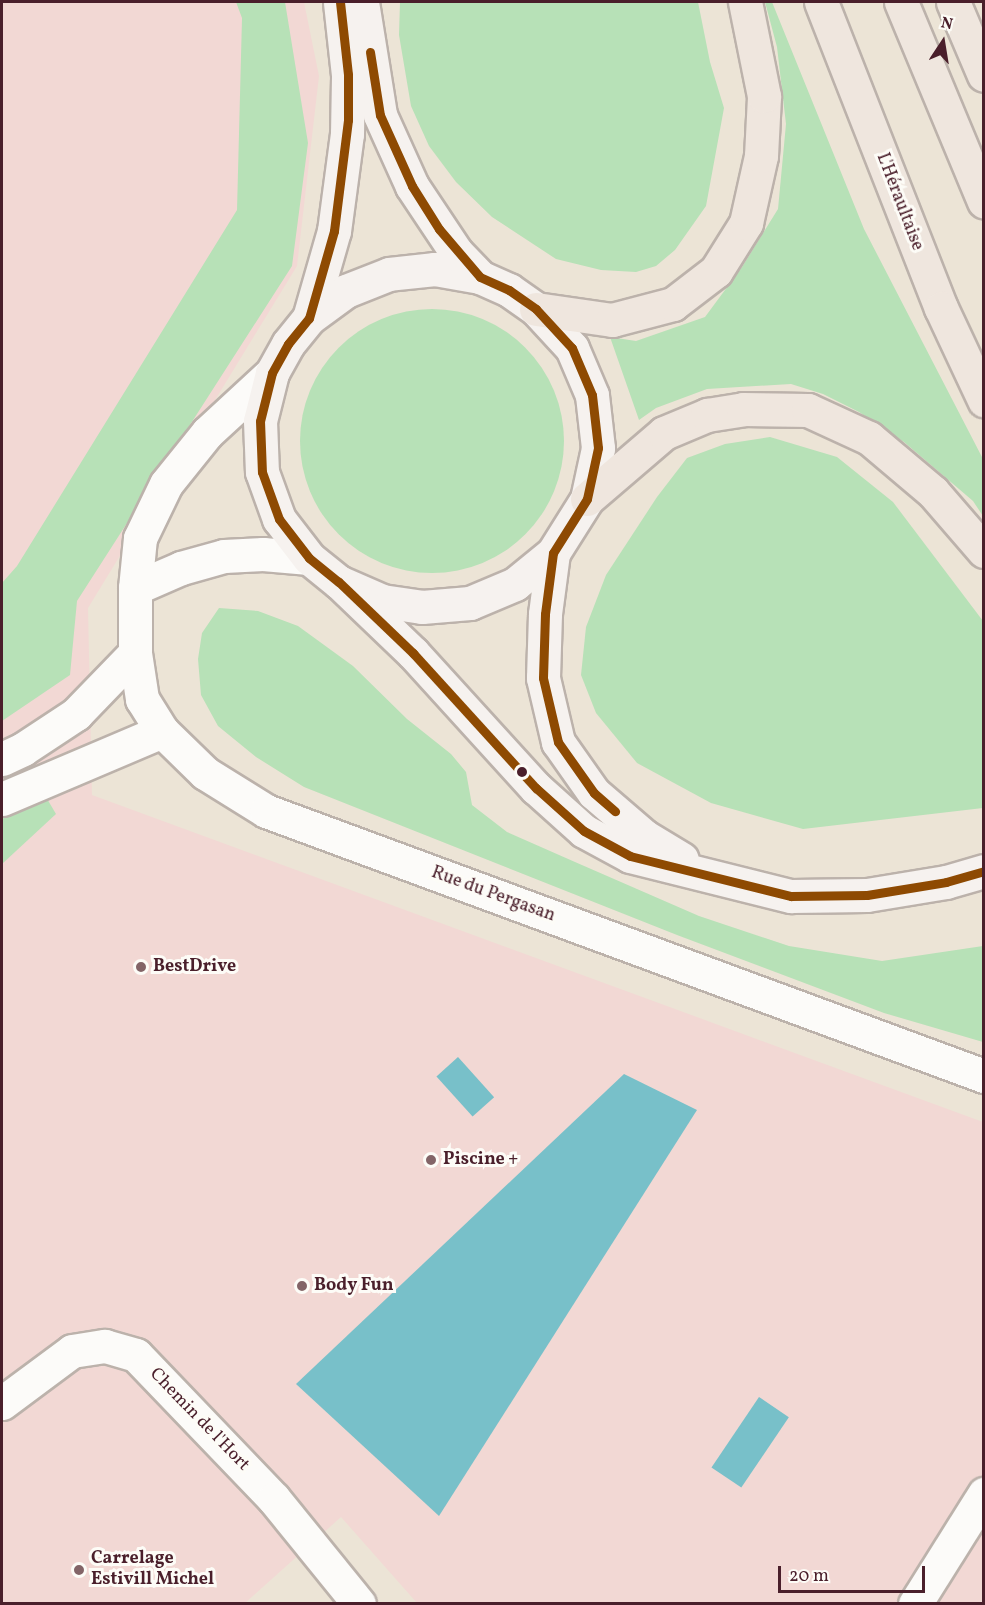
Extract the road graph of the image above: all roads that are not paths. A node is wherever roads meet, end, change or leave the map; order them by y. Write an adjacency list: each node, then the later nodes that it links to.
1 (340, 2): 11 (street)
2 (362, 2): 9 (street)
3 (745, 2): 10 (highway)
4 (821, 2): 13 (highway, L'Héraultaise)
5 (901, 2): 8 (highway)
6 (952, 2): 7 (highway)
7 (984, 75)
8 (984, 201)
9 (480, 277): 10 (street); 11 (street)
10 (536, 309): 14 (street)
11 (309, 318): 12 (street)
12 (272, 373): 17 (street); 19 (street, Rue du Pergasan)
13 (984, 400)
14 (587, 499): 15 (highway); 16 (street)
15 (984, 551)
16 (554, 553): 18 (street); 25 (street)
17 (309, 558): 18 (street); 19 (street)
18 (339, 582): 25 (street)
19 (135, 588): 20 (street, Rue du Pergasan)
20 (135, 653): 21 (street, Rue du Pergasan); 22 (street)
21 (162, 731): 23 (street); 26 (street, Rue du Pergasan)
22 (2, 759)
23 (2, 799)
24 (984, 871): 25 (street)
25 (715, 879)
26 (984, 1076)
27 (2, 1403): 29 (street, Chemin de l'Hort)
28 (984, 1494): 30 (street)
29 (358, 1604)
30 (915, 1604)

